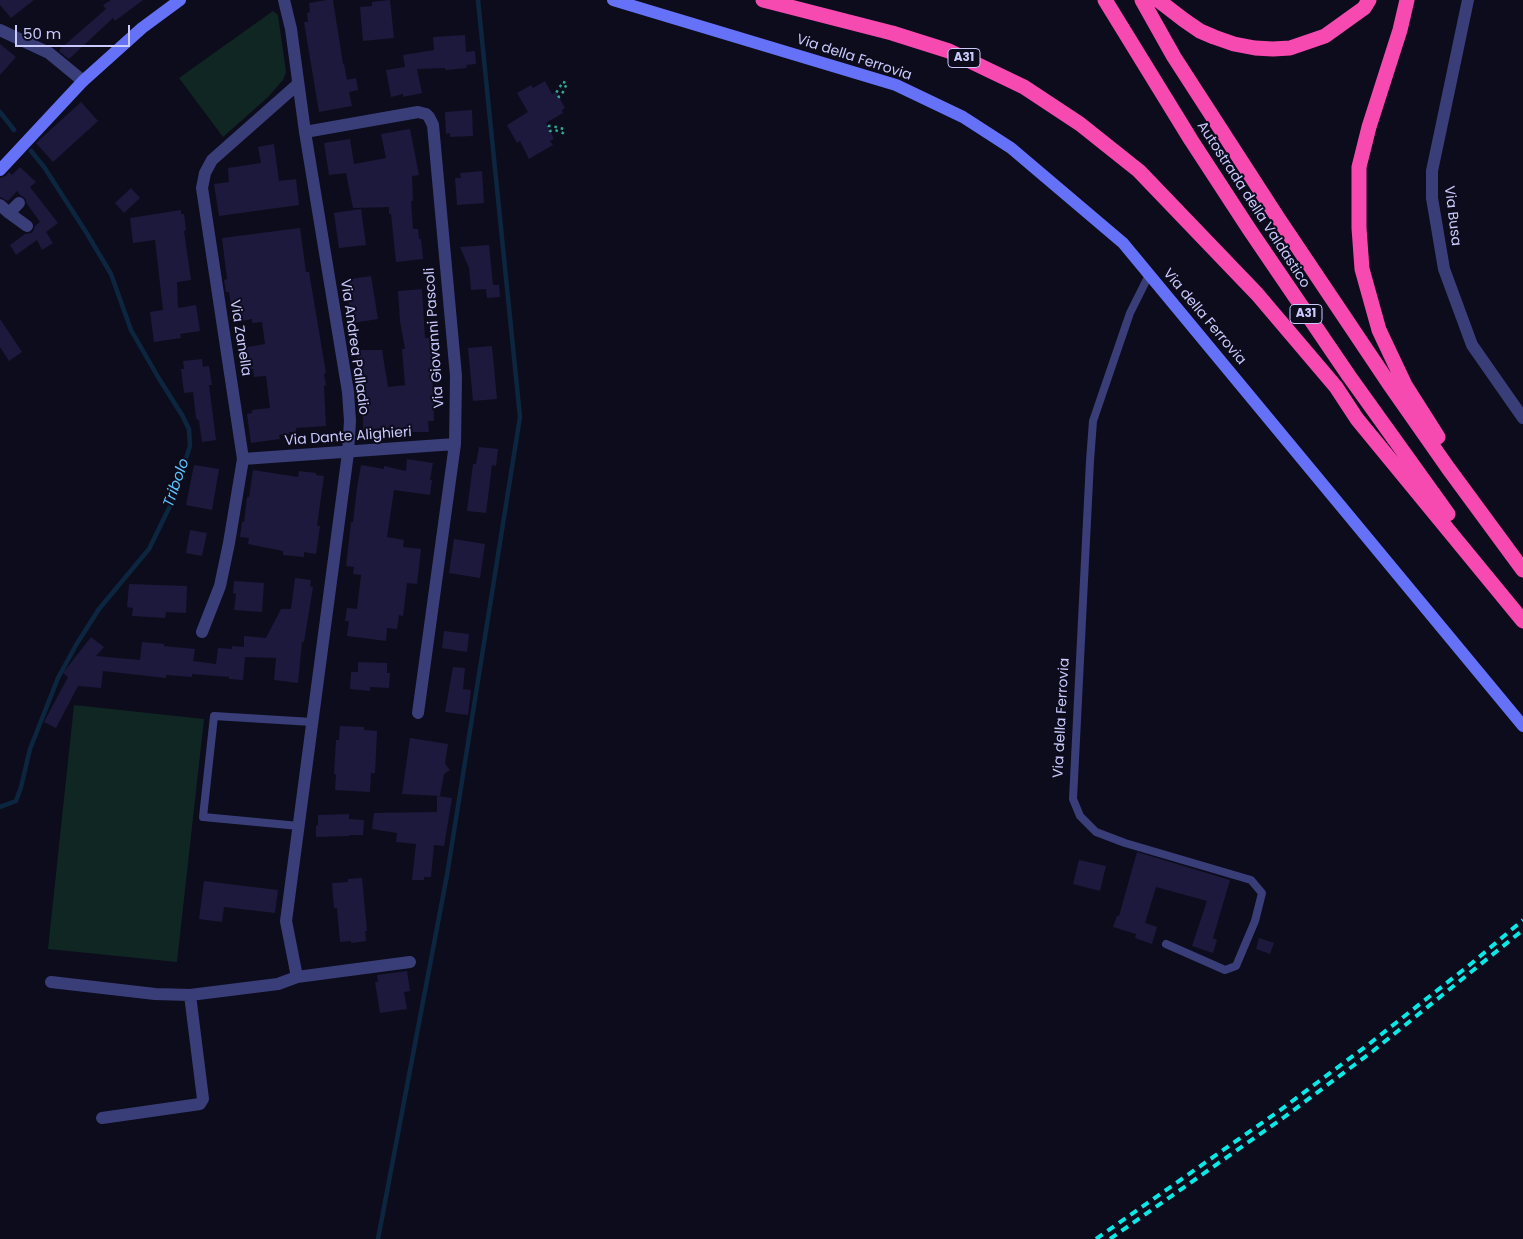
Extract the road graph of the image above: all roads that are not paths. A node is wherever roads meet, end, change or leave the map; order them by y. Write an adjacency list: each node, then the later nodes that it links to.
1 (180, 0): 12 (street)
2 (613, 0): 18 (street, Via della Ferrovia)
3 (763, 0): 26 (highway, A31)
4 (1105, 0): 25 (highway, Autostrada della Valdastico / A31)
5 (1142, 0): 23 (highway, Autostrada della Valdastico / A31)
6 (1158, 0): 7 (highway)
7 (1369, 0)
8 (1407, 0): 23 (highway, A31)
9 (1468, 0): 19 (street, Via Busa)
10 (282, 2): 13 (street, Via Andrea Palladio)
11 (0, 30): 12 (street)
12 (83, 81): 15 (street)
13 (298, 84): 14 (street, Via Andrea Palladio); 22 (street, Via Zanella)
14 (306, 132): 20 (street, Via Giovanni Pascoli); 21 (street, Via Andrea Palladio)
15 (0, 170)
16 (9, 207): 17 (street)
17 (27, 226)
18 (1149, 275): 30 (street, Via della Ferrovia); 32 (lane, Via della Ferrovia)
19 (1523, 418)
20 (455, 444): 21 (street, Via Dante Alighieri); 28 (street, Via Giovanni Pascoli)
21 (348, 453): 22 (street, Via Dante Alighieri); 29 (street, Via Andrea Palladio)
22 (243, 459): 27 (street, Via Zanella)
23 (1512, 555): 24 (highway, Autostrada della Valdastico / A31)
24 (1523, 570)
25 (1523, 616)
26 (1523, 621)
27 (202, 632)
28 (418, 713)
29 (312, 722): 31 (street, Via Andrea Palladio); 31 (lane)
30 (1523, 726)
31 (299, 826): 34 (street, Via Andrea Palladio)
32 (1166, 944)
33 (410, 962): 34 (street)
34 (297, 977): 36 (street)
35 (51, 982): 36 (street)
36 (190, 995): 37 (street)
37 (102, 1118)

